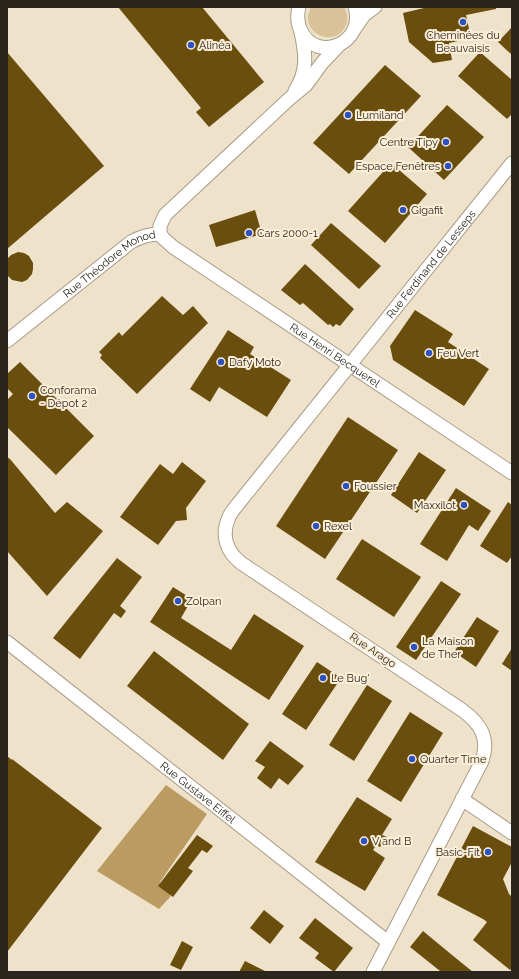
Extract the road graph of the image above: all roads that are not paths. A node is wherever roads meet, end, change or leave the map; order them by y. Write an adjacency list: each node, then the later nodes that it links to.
1 (355, 7): 4 (street)
2 (375, 7): 4 (street)
3 (297, 9): 5 (street, Rue Théodore Monod)
4 (355, 28): 6 (street, Rue Théodore Monod)
5 (300, 30): 6 (street); 7 (street, Rue Théodore Monod)
6 (340, 44): 7 (street, Rue Théodore Monod)
7 (289, 99): 9 (street, Rue Théodore Monod)
8 (512, 163): 11 (street, Rue Ferdinand de Lesseps)
9 (160, 234): 10 (street, Rue Théodore Monod); 11 (street, Rue Henri Becquerel)
10 (7, 341)
11 (350, 364): 12 (street, Rue Henri Becquerel); 14 (street, Rue Arago)
12 (512, 473)
13 (7, 642): 16 (street, Rue Gustave Eiffel)
14 (462, 799): 15 (street); 16 (street, Rue Arago)
15 (512, 833)
16 (388, 942): 17 (street, Rue Arago)
17 (373, 972)

